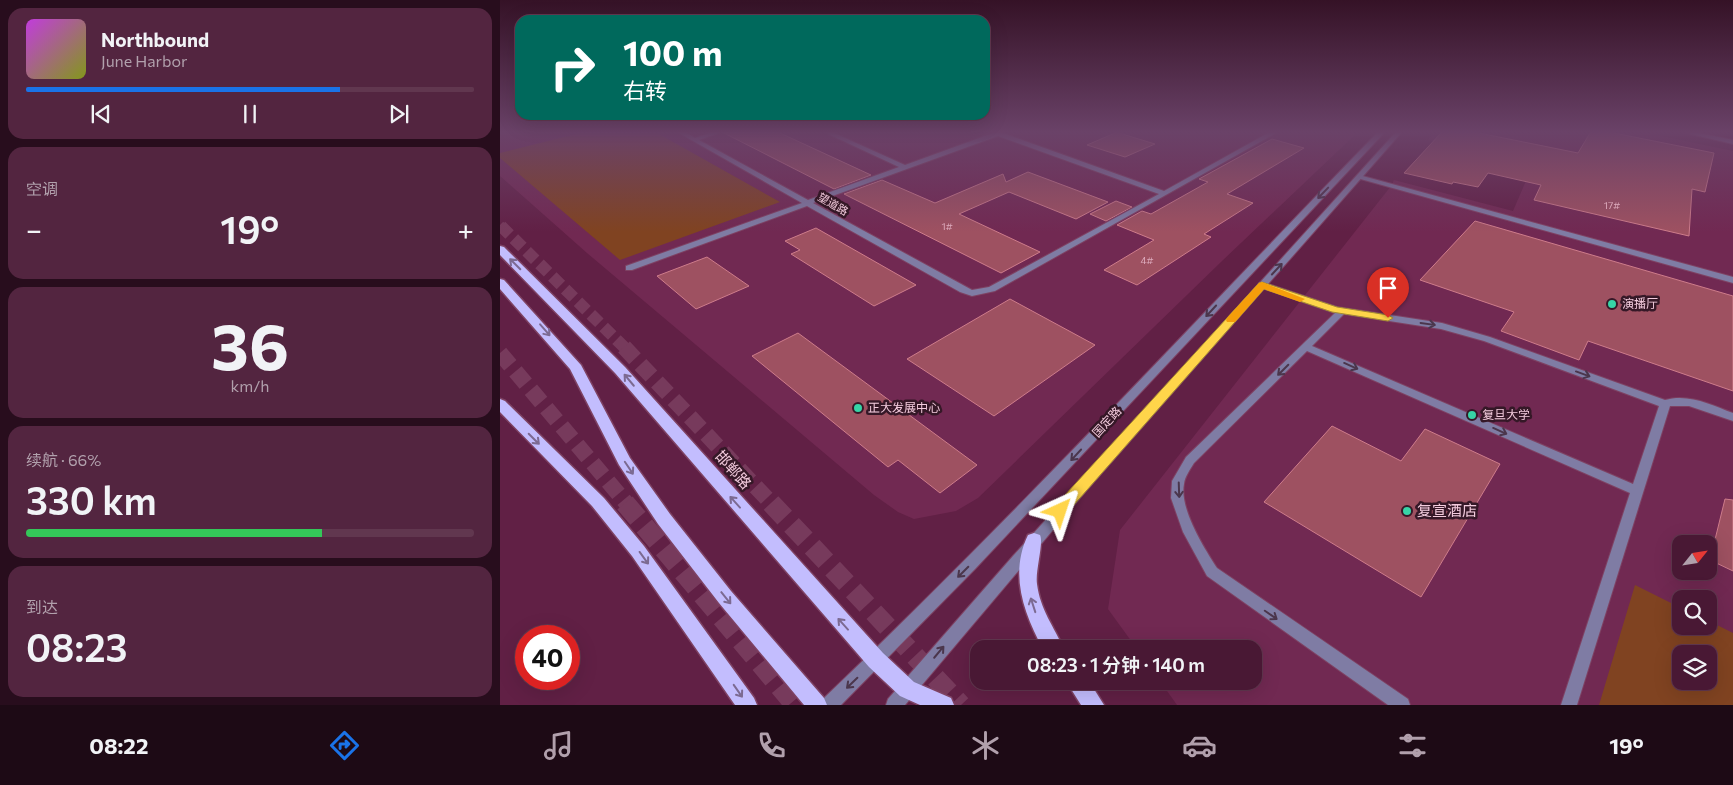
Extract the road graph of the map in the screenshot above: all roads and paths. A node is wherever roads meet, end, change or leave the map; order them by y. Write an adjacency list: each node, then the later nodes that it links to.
1 (741, 166): 11 (street, 望道路)
2 (901, 166): 8 (street)
3 (912, 166): 8 (street)
4 (1086, 166): 10 (street)
5 (1214, 166): 10 (street)
6 (1350, 166): 25 (street, 国定路, one-way to 25)
7 (1369, 166): 9 (street, 国定路)
8 (906, 168): 11 (street)
9 (1359, 178): 14 (street); 16 (street, 国定路, one-way to 9)
10 (1164, 194): 11 (street, 望道路)
11 (808, 203): 13 (street)
12 (500, 249): 25 (main road, 邯郸路, one-way to 12)
13 (629, 268)
14 (1733, 280)
15 (500, 282): 29 (main road, one-way to 29)
16 (1262, 285): 17 (street); 23 (street, 国定路)
17 (1342, 311): 18 (street); 20 (street, one-way to 20)
18 (1306, 347): 22 (street, one-way to 22); 34 (street, one-way to 34)
19 (500, 404): 28 (main road, one-way to 28)
20 (1665, 404): 21 (street); 22 (street)
21 (1733, 417)
22 (1637, 491): 35 (street)
23 (1034, 540): 24 (main road, one-way to 23); 26 (street, 国定路, one-way to 23)
24 (1049, 640)
25 (876, 660): 26 (main road, 邯郸路); 30 (street, 国定路, one-way to 30)
26 (908, 689): 31 (street, 国定路); 32 (main road, 邯郸路)
27 (1083, 690): 33 (main road)
28 (747, 705)
29 (817, 705)
30 (828, 705)
31 (894, 705)
32 (944, 705)
33 (1094, 705)
34 (1402, 705)
35 (1569, 705)

